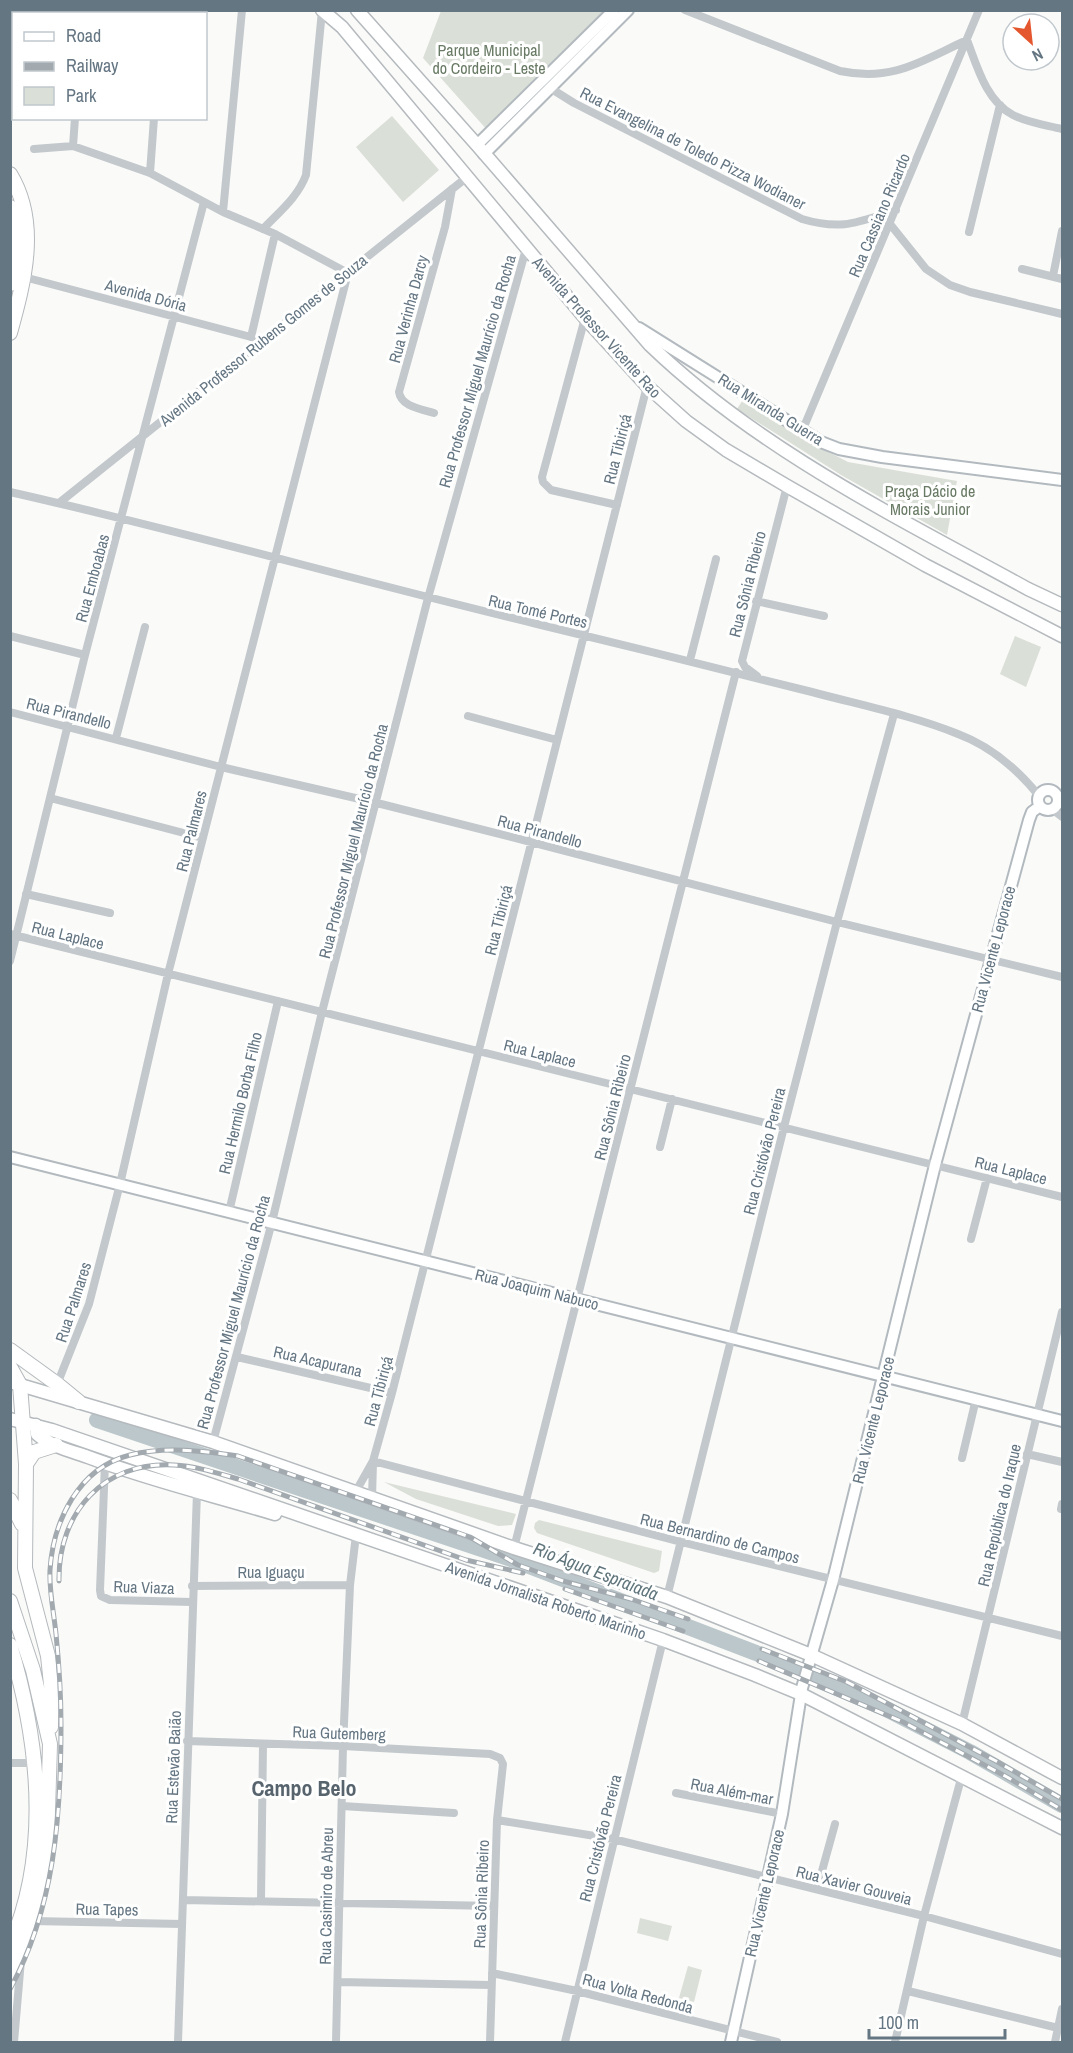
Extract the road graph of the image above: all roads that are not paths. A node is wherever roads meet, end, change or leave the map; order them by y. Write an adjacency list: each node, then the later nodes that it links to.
1 (242, 10): 24 (street)
2 (357, 10): 16 (main road, Avenida Professor Vicente Rao)
3 (614, 10): 16 (street)
4 (628, 10): 9 (street)
5 (685, 10): 8 (street)
6 (979, 10): 8 (street, Rua Cassiano Ricardo)
7 (322, 11): 19 (main road, Avenida Professor Vicente Rao); 26 (street)
8 (967, 40): 10 (street); 23 (street, Rua Cassiano Ricardo)
9 (550, 88): 16 (street); 23 (street, Rua Evangelina de Toledo Pizza Wodianer)
10 (1000, 105): 13 (street); 28 (street)
11 (75, 120): 14 (street)
12 (154, 120): 17 (street)
13 (1062, 129)
14 (73, 146): 15 (street); 17 (street)
15 (34, 148)
16 (481, 149): 39 (main road, Avenida Professor Vicente Rao)
17 (150, 173): 21 (street)
18 (10, 174): 34 (highway)
19 (466, 178): 20 (street, Avenida Professor Rubens Gomes de Souza); 30 (main road, Avenida Professor Vicente Rao)
20 (452, 189): 32 (street, Avenida Professor Rubens Gomes de Souza); 44 (street, Rua Verinha Darcy)
21 (204, 202): 24 (street); 37 (street, Rua Emboabas)
22 (10, 207): 34 (highway)
23 (896, 210): 25 (street, Rua Cassiano Ricardo)
24 (224, 212): 26 (street)
25 (890, 224): 36 (street); 45 (street, Rua Cassiano Ricardo)
26 (263, 229): 29 (street)
27 (1062, 231): 33 (street)
28 (969, 232)
29 (275, 234): 32 (street); 41 (street)
30 (526, 249): 38 (main road, Avenida Professor Vicente Rao); 55 (street, Rua Professor Miguel Maurício da Rocha)
31 (1022, 269): 33 (street)
32 (348, 273): 42 (street, Avenida Professor Rubens Gomes de Souza); 53 (street, Rua Palmares)
33 (1053, 276): 35 (street)
34 (14, 278): 37 (street, Avenida Dória); 40 (highway)
35 (1062, 279)
36 (1062, 314)
37 (174, 317): 41 (street, Avenida Dória); 46 (street, Rua Emboabas)
38 (585, 318): 43 (main road, Avenida Professor Vicente Rao); 51 (street)
39 (633, 325): 45 (street, Rua Miranda Guerra); 57 (main road, Avenida Professor Vicente Rao)
40 (10, 333)
41 (251, 338): 42 (street, Avenida Dória)
42 (261, 342): 46 (street, Avenida Professor Rubens Gomes de Souza)
43 (646, 386): 48 (main road, Avenida Professor Vicente Rao); 51 (street, Rua Tibiriçá)
44 (434, 412)
45 (803, 429): 47 (street, Rua Miranda Guerra)
46 (142, 436): 50 (street, Avenida Professor Rubens Gomes de Souza); 52 (street, Rua Emboabas)
47 (1062, 480)
48 (787, 486): 56 (street, Rua Sônia Ribeiro); 62 (main road, Avenida Professor Vicente Rao)
49 (10, 492): 50 (street, Rua Tomé Portes)
50 (59, 503): 52 (street, Rua Tomé Portes)
51 (616, 505): 61 (street, Rua Tibiriçá)
52 (121, 519): 53 (street, Rua Tomé Portes); 63 (street, Rua Emboabas)
53 (274, 557): 55 (street, Rua Tomé Portes); 73 (street, Rua Palmares)
54 (716, 559): 64 (street)
55 (428, 598): 61 (street, Rua Tomé Portes); 76 (street, Rua Professor Miguel Maurício da Rocha)
56 (756, 601): 58 (street); 66 (street, Rua Sônia Ribeiro)
57 (1062, 605)
58 (824, 615)
59 (145, 627): 71 (street)
60 (10, 636): 63 (street)
61 (584, 636): 64 (street, Rua Tomé Portes); 72 (street, Rua Tibiriçá)
62 (1062, 636)
63 (85, 655): 70 (street, Rua Emboabas)
64 (690, 660): 65 (street, Rua Tomé Portes)
65 (736, 672): 66 (street, Rua Tomé Portes); 81 (street, Rua Sônia Ribeiro)
66 (763, 680): 68 (street, Rua Tomé Portes)
67 (10, 712): 70 (street, Rua Pirandello)
68 (894, 714): 75 (street, Rua Tomé Portes); 84 (street, Rua Cristóvão Pereira)
69 (468, 716): 72 (street)
70 (68, 727): 71 (street, Rua Pirandello); 74 (street, Rua Emboabas)
71 (116, 738): 73 (street, Rua Pirandello)
72 (557, 740): 80 (street, Rua Tibiriçá)
73 (221, 767): 76 (street, Rua Pirandello); 79 (street, Rua Palmares)
74 (50, 798): 79 (street); 82 (street, Rua Emboabas)
75 (1039, 801): 77 (street); 77 (street); 86 (street, Rua Vicente Leporace)
76 (377, 803): 80 (street, Rua Pirandello); 91 (street, Rua Professor Miguel Maurício da Rocha)
77 (1057, 804): 78 (street)
78 (1062, 817)
79 (203, 838): 88 (street, Rua Palmares)
80 (531, 842): 81 (street, Rua Pirandello); 92 (street, Rua Tibiriçá)
81 (683, 883): 84 (street, Rua Pirandello); 93 (street, Rua Sônia Ribeiro)
82 (26, 894): 83 (street); 85 (street, Rua Emboabas)
83 (110, 913)
84 (837, 922): 86 (street, Rua Pirandello); 95 (street, Rua Cristóvão Pereira)
85 (14, 935): 87 (street, Rua Emboabas); 88 (street, Rua Laplace)
86 (990, 959): 89 (street, Rua Pirandello); 98 (street, Rua Vicente Leporace)
87 (10, 961)
88 (168, 974): 90 (street, Rua Laplace); 100 (street, Rua Palmares)
89 (1062, 977)
90 (278, 1001): 91 (street, Rua Laplace); 102 (street, Rua Hermilo Borba Filho)
91 (322, 1012): 92 (street, Rua Laplace); 103 (street, Rua Professor Miguel Maurício da Rocha)
92 (478, 1051): 93 (street, Rua Laplace); 105 (street, Rua Tibiriçá)
93 (631, 1089): 94 (street, Rua Laplace); 106 (street, Rua Sônia Ribeiro)
94 (672, 1100): 95 (street, Rua Laplace); 96 (street)
95 (784, 1128): 98 (street, Rua Laplace); 108 (street, Rua Cristóvão Pereira)
96 (660, 1148)
97 (10, 1157): 100 (street, Rua Joaquim Nabuco)
98 (935, 1165): 99 (street, Rua Laplace); 112 (street, Rua Vicente Leporace)
99 (987, 1178): 101 (street, Rua Laplace); 104 (street)
100 (120, 1184): 102 (street, Rua Joaquim Nabuco); 114 (street, Rua Palmares)
101 (1062, 1197)
102 (229, 1212): 103 (street, Rua Joaquim Nabuco)
103 (272, 1222): 105 (street, Rua Joaquim Nabuco); 110 (street, Rua Professor Miguel Maurício da Rocha)
104 (971, 1239)
105 (426, 1261): 106 (street, Rua Joaquim Nabuco); 115 (street, Rua Tibiriçá)
106 (578, 1299): 108 (street, Rua Joaquim Nabuco); 133 (street, Rua Sônia Ribeiro)
107 (1062, 1312): 118 (street, Rua República do Iraque)
108 (731, 1337): 112 (street, Rua Joaquim Nabuco); 137 (street, Rua Cristóvão Pereira)
109 (10, 1350): 114 (highway)
110 (237, 1357): 115 (street, Rua Acapurana); 121 (street, Rua Professor Miguel Maurício da Rocha)
111 (10, 1368): 113 (highway)
112 (884, 1375): 116 (street, Rua Joaquim Nabuco); 139 (street, Rua Vicente Leporace)
113 (15, 1383): 114 (main road); 120 (highway)
114 (55, 1389): 117 (highway)
115 (392, 1393): 125 (street, Rua Tibiriçá)
116 (976, 1399): 118 (street, Rua Joaquim Nabuco); 124 (street)
117 (79, 1402): 121 (main road)
118 (1036, 1414): 119 (street, Rua Joaquim Nabuco); 123 (street, Rua República do Iraque)
119 (1062, 1421)
120 (23, 1422): 122 (main road); 128 (highway); 134 (main road, Avenida Jornalista Roberto Marinho)
121 (213, 1442): 130 (main road)
122 (56, 1445): 127 (main road); 128 (highway)
123 (1027, 1454): 126 (street); 145 (street, Rua República do Iraque)
124 (962, 1458)
125 (373, 1461): 130 (street, Rua Tibiriçá); 131 (street, Rua Tibiriçá); 133 (street, Rua Bernardino de Campos)
126 (1062, 1462)
127 (105, 1463): 129 (main road); 144 (street, Rua Viaza)
128 (26, 1464): 135 (highway)
129 (197, 1492): 134 (main road); 141 (street, Rua Estevão Baião)
130 (355, 1493): 131 (main road)
131 (372, 1498): 138 (main road)
132 (10, 1500): 135 (highway)
133 (526, 1501): 137 (street, Rua Bernardino de Campos); 138 (street, Rua Sônia Ribeiro)
134 (299, 1514): 136 (main road, Avenida Jornalista Roberto Marinho)
135 (24, 1529): 155 (highway)
136 (356, 1535): 140 (street, Rua Casimiro de Abreu); 147 (main road, Avenida Jornalista Roberto Marinho)
137 (681, 1542): 139 (street, Rua Bernardino de Campos); 142 (street, Rua Cristóvão Pereira)
138 (514, 1548): 142 (main road)
139 (833, 1580): 145 (street, Rua Bernardino de Campos); 149 (street, Rua Vicente Leporace)
140 (350, 1585): 141 (street, Rua Iguaçu); 157 (street, Rua Casimiro de Abreu)
141 (192, 1586): 144 (street, Rua Estevão Baião)
142 (667, 1597): 149 (main road)
143 (10, 1600): 155 (highway)
144 (192, 1602): 154 (street, Rua Estevão Baião)
145 (988, 1617): 146 (street, Rua Bernardino de Campos); 153 (street, Rua República do Iraque)
146 (1062, 1636)
147 (663, 1640): 151 (main road, Avenida Jornalista Roberto Marinho); 170 (street, Rua Cristóvão Pereira)
148 (10, 1645): 152 (highway)
149 (810, 1658): 151 (street, Rua Vicente Leporace); 153 (main road)
150 (10, 1684): 152 (highway)
151 (802, 1691): 161 (main road, Avenida Jornalista Roberto Marinho); 166 (street, Rua Vicente Leporace)
152 (29, 1723): 160 (highway)
153 (962, 1724): 162 (main road)
154 (188, 1741): 156 (street, Rua Gutemberg); 173 (street, Rua Estevão Baião)
155 (50, 1744): 178 (highway)
156 (263, 1744): 157 (street, Rua Gutemberg); 174 (street)
157 (343, 1746): 158 (street, Rua Gutemberg); 164 (street, Rua Casimiro de Abreu)
158 (490, 1755): 167 (street, Rua Sônia Ribeiro)
159 (10, 1763): 160 (street)
160 (33, 1763): 178 (highway)
161 (962, 1775): 169 (main road, Avenida Jornalista Roberto Marinho); 177 (street)
162 (1062, 1778)
163 (676, 1793): 166 (street, Rua Além-mar)
164 (342, 1806): 165 (street); 175 (street, Rua Casimiro de Abreu)
165 (454, 1813)
166 (782, 1815): 171 (street, Rua Vicente Leporace)
167 (496, 1820): 170 (street, Rua Xavier Gouveia); 176 (street, Rua Sônia Ribeiro)
168 (835, 1824): 172 (street)
169 (1062, 1828)
170 (613, 1839): 171 (street, Rua Xavier Gouveia); 186 (street, Rua Cristóvão Pereira)
171 (767, 1877): 172 (street, Rua Xavier Gouveia); 190 (street, Rua Vicente Leporace)
172 (817, 1889): 177 (street, Rua Xavier Gouveia)
173 (183, 1900): 174 (street); 179 (street, Rua Estevão Baião)
174 (261, 1900): 175 (street)
175 (340, 1903): 176 (street); 184 (street, Rua Casimiro de Abreu)
176 (494, 1906): 182 (street, Rua Sônia Ribeiro)
177 (924, 1916): 181 (street, Rua Xavier Gouveia); 187 (street)
178 (21, 1922): 179 (street, Rua Tapes); 180 (highway)
179 (182, 1924): 192 (street, Rua Estevão Baião)
180 (16, 1949): 183 (highway); 191 (street)
181 (1062, 1954)
182 (492, 1974): 185 (street, Rua Sônia Ribeiro); 186 (street, Rua Volta Redonda)
183 (10, 1977)
184 (338, 1982): 185 (street); 193 (street, Rua Casimiro de Abreu)
185 (491, 1985): 194 (street, Rua Sônia Ribeiro)
186 (577, 1990): 190 (street, Rua Volta Redonda); 195 (street, Rua Cristóvão Pereira)
187 (908, 1990): 189 (street); 197 (street)
188 (1062, 2009): 189 (street)
189 (1058, 2028): 198 (street)
190 (732, 2037): 196 (street, Rua Volta Redonda)
191 (14, 2043)
192 (178, 2043)
193 (336, 2043)
194 (490, 2043)
195 (565, 2043)
196 (777, 2043)
197 (895, 2043)
198 (1055, 2043)

